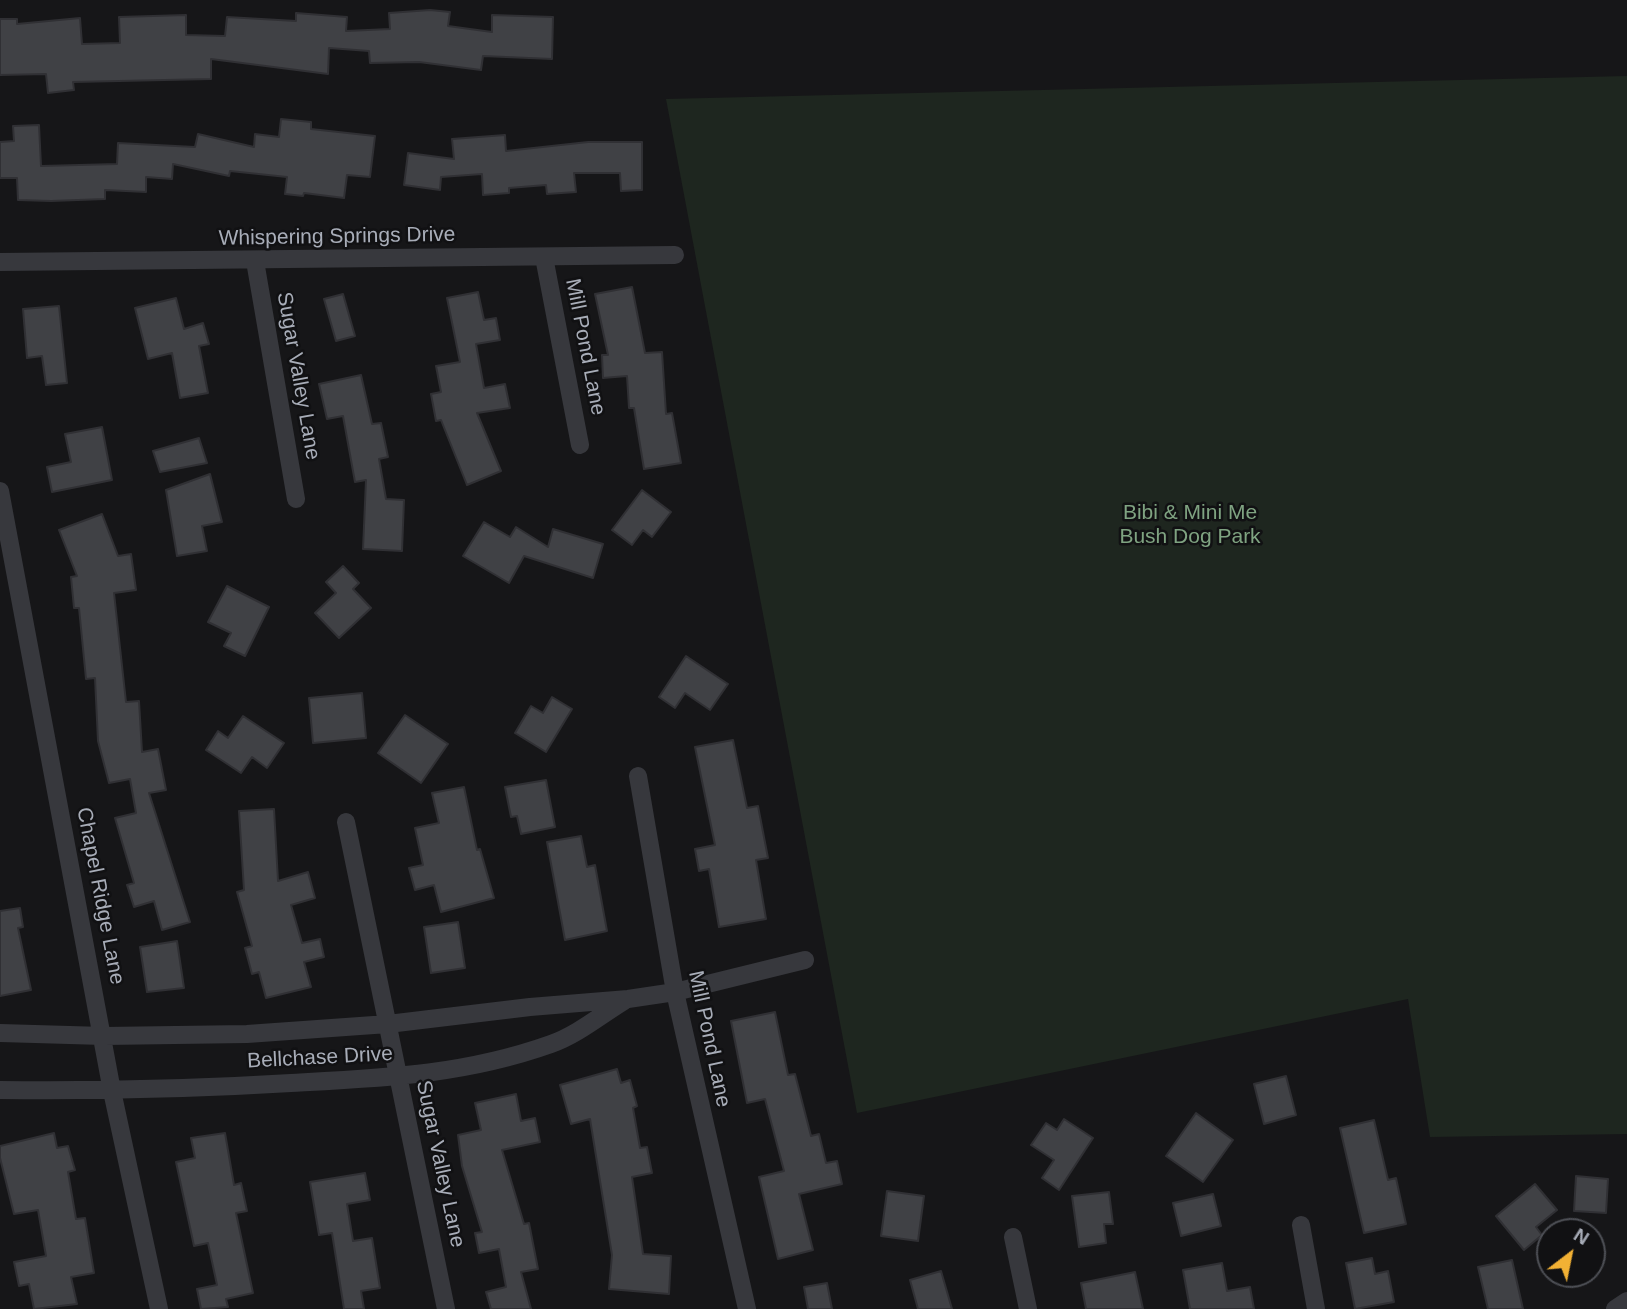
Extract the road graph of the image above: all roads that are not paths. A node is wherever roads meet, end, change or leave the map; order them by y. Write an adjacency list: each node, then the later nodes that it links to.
1 (675, 255): 2 (street, Whispering Springs Drive)
2 (544, 257): 3 (street, Whispering Springs Drive); 5 (street, Mill Pond Lane)
3 (255, 261): 4 (street, Whispering Springs Drive); 7 (street, Sugar Valley Lane)
4 (0, 262)
5 (580, 445)
6 (0, 491): 15 (street, Chapel Ridge Lane)
7 (296, 499)
8 (638, 776): 11 (street, Mill Pond Lane)
9 (346, 822): 13 (street, Sugar Valley Lane)
10 (805, 960): 11 (street, Bellchase Drive)
11 (675, 992): 12 (street, Bellchase Drive); 24 (street, Mill Pond Lane)
12 (628, 999): 13 (street, Bellchase Drive); 16 (street, Bellchase Drive)
13 (388, 1024): 15 (street, Bellchase Drive); 16 (street, Sugar Valley Lane)
14 (0, 1033): 15 (street, Bellchase Drive)
15 (104, 1036): 18 (street, Chapel Ridge Lane)
16 (398, 1077): 18 (street, Bellchase Drive); 23 (street, Sugar Valley Lane)
17 (0, 1090): 18 (street, Bellchase Drive)
18 (112, 1091): 22 (street, Chapel Ridge Lane)
19 (1301, 1225): 26 (street)
20 (1013, 1237): 25 (street)
21 (1627, 1301): 27 (street)
22 (159, 1309)
23 (446, 1309)
24 (747, 1309)
25 (1028, 1309)
26 (1316, 1309)
27 (1615, 1309)

